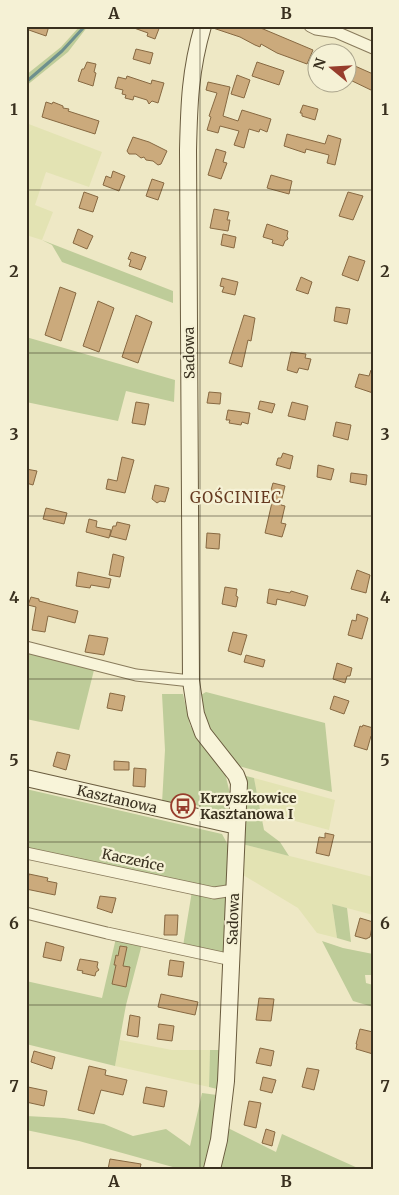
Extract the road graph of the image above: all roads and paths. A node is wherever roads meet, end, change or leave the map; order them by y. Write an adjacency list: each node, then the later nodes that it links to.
1 (203, 26): 5 (street, Sadowa)
2 (310, 26): 3 (street)
3 (373, 48)
4 (26, 647): 5 (street)
5 (191, 681): 7 (street, Sadowa)
6 (26, 778): 7 (street, Kasztanowa)
7 (237, 826): 9 (street, Sadowa)
8 (26, 853): 9 (street, Kaczeńce)
9 (234, 890): 11 (street, Sadowa)
10 (26, 913): 11 (street)
11 (232, 960): 12 (street, Sadowa)
12 (212, 1169)

